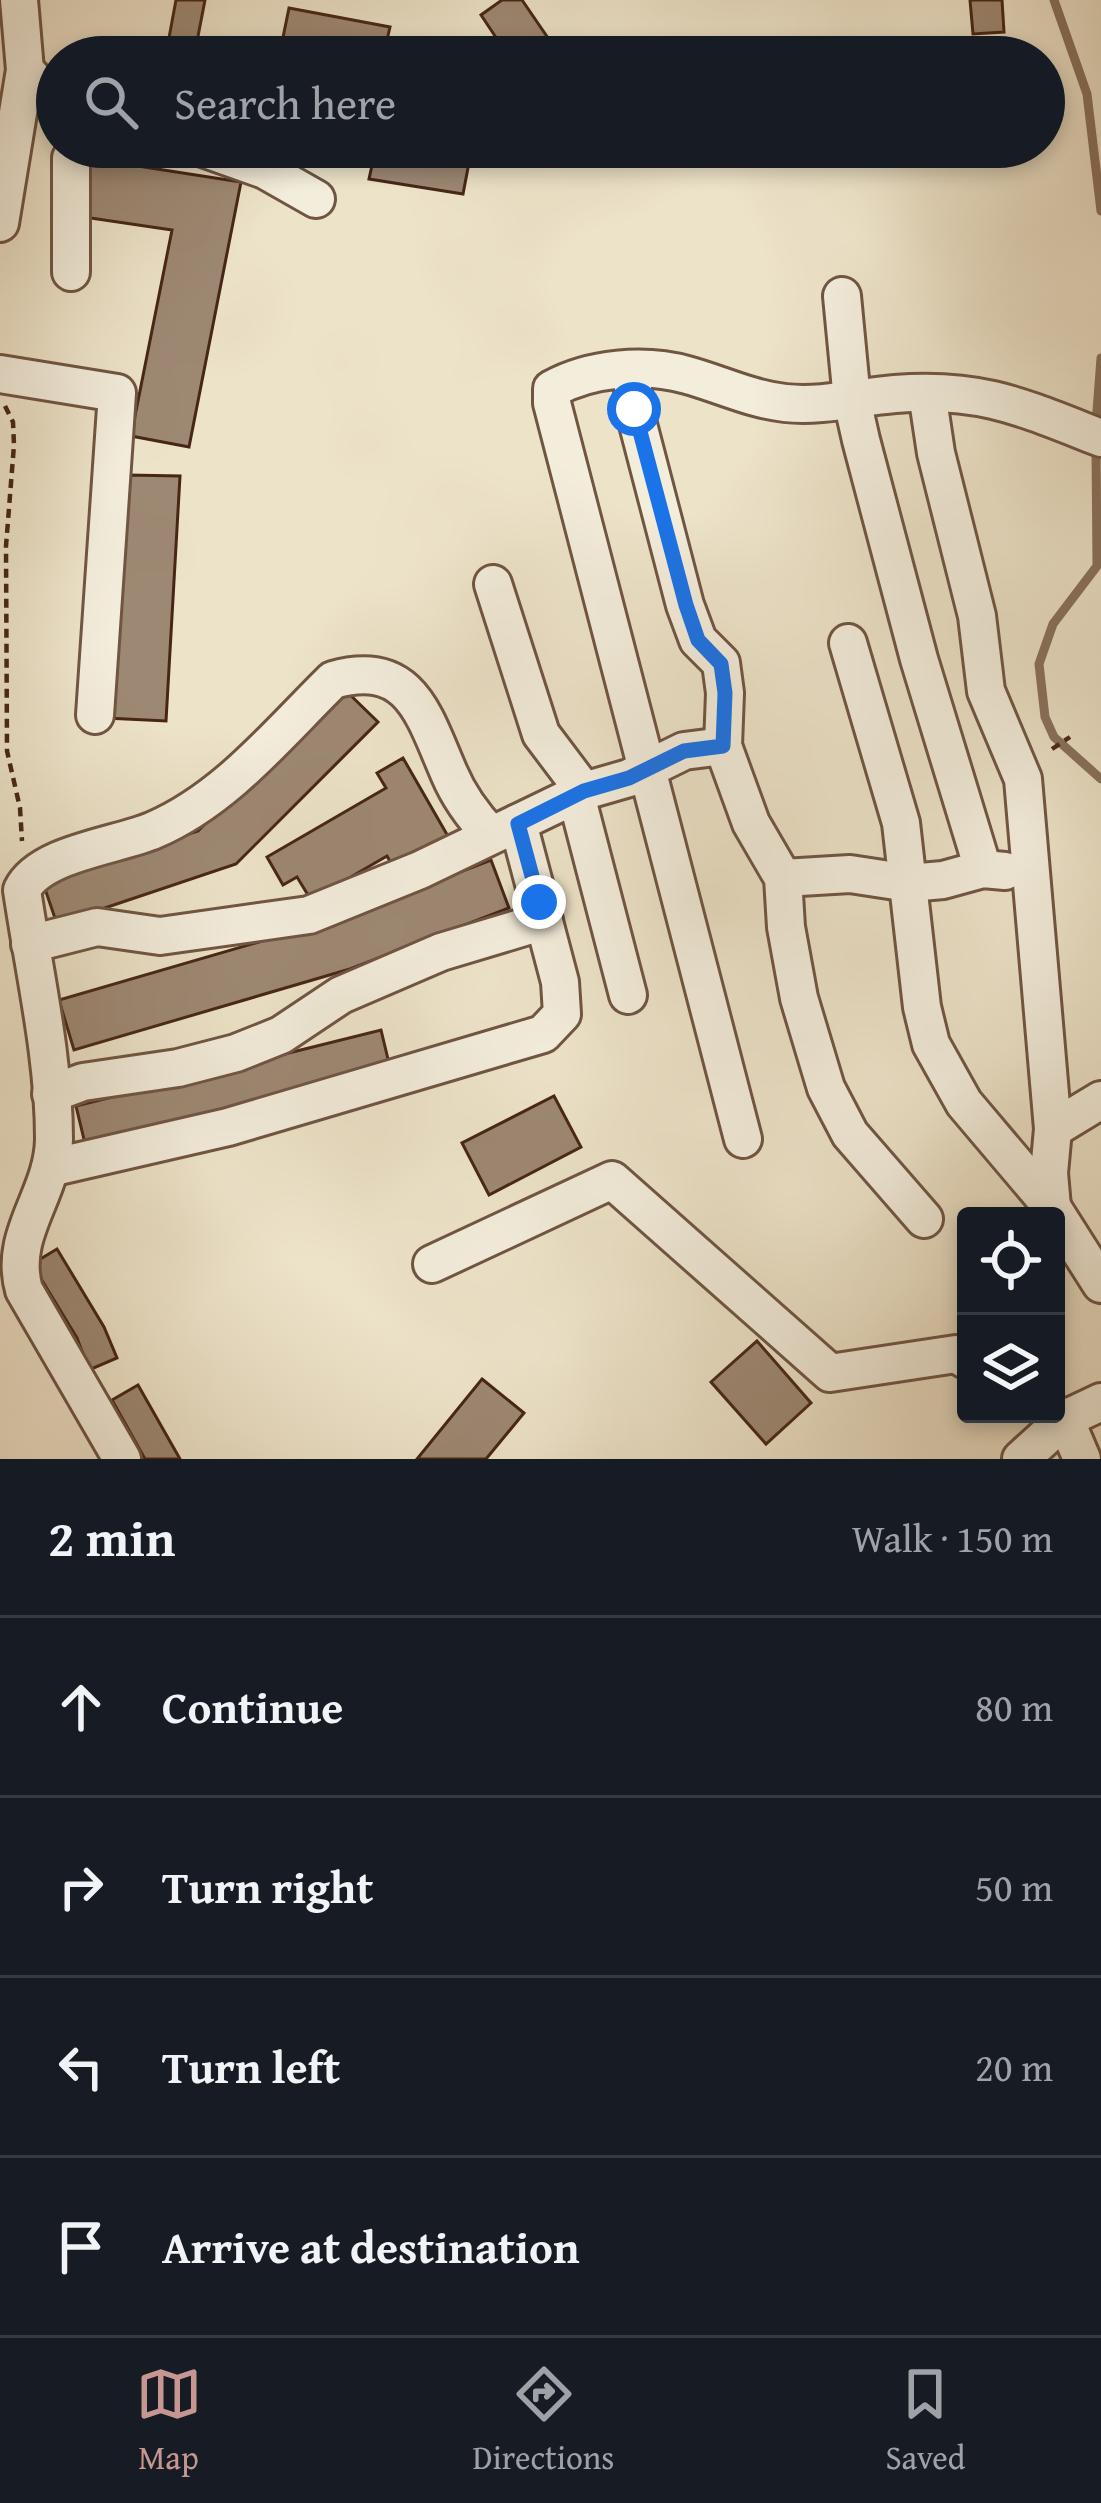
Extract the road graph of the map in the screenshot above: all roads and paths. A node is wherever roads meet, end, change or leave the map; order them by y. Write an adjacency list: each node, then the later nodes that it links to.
1 (19, 0): 2 (lane)
2 (25, 70): 3 (lane); 7 (lane)
3 (36, 82)
4 (71, 168): 8 (lane)
5 (259, 168): 6 (lane)
6 (316, 199)
7 (0, 223)
8 (71, 272)
9 (842, 296): 14 (lane)
10 (632, 370): 14 (lane); 20 (lane); 22 (lane)
11 (0, 374): 18 (lane)
12 (928, 393): 14 (lane); 15 (lane); 26 (lane)
13 (0, 394): 29 (path)
14 (852, 400): 25 (lane)
15 (1093, 435)
16 (493, 584): 23 (lane)
17 (848, 643): 28 (lane)
18 (95, 716)
19 (1070, 737): 21 (path)
20 (723, 746): 22 (lane); 27 (lane)
21 (1052, 749)
22 (649, 766): 23 (lane); 36 (lane)
23 (580, 793): 24 (lane); 32 (lane)
24 (504, 829): 29 (lane); 30 (lane); 31 (lane)
25 (983, 869): 26 (lane); 28 (lane)
26 (1032, 873): 35 (lane)
27 (783, 878): 28 (lane); 39 (lane)
28 (909, 884): 38 (lane)
29 (22, 890): 31 (lane)
30 (544, 921): 33 (lane); 37 (lane)
31 (30, 944): 33 (lane)
32 (628, 995)
33 (51, 1094): 37 (lane)
34 (1101, 1100): 35 (lane)
35 (1053, 1129): 38 (lane)
36 (743, 1139)
37 (50, 1168): 48 (lane)
38 (1052, 1207)
39 (924, 1219)
40 (1065, 1227): 42 (lane)
41 (432, 1264): 43 (lane)
42 (1101, 1284)
43 (957, 1355)
44 (1101, 1402): 45 (lane)
45 (1065, 1415)
46 (1054, 1423): 49 (lane)
47 (1064, 1423): 50 (lane)
48 (122, 1459)
49 (1021, 1459)
50 (1082, 1459)

